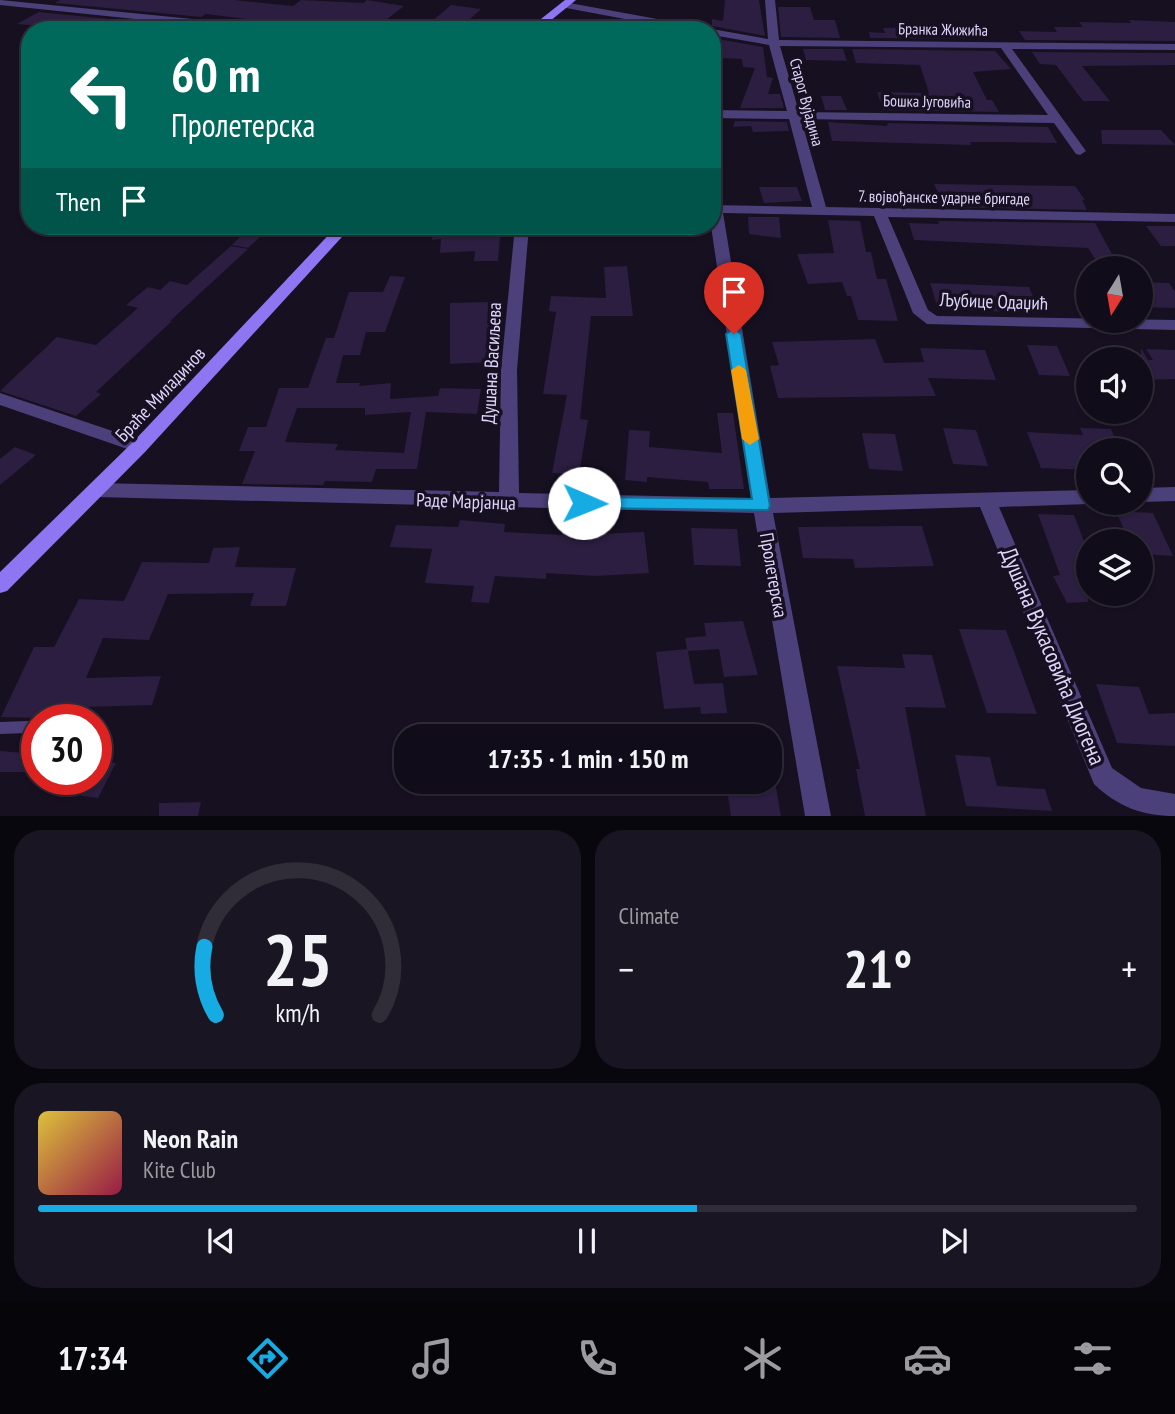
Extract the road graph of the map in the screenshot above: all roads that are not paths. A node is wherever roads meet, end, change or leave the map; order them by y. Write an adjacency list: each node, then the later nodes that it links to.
1 (770, 0): 8 (street, Старог Вујадина)
2 (0, 2): 4 (street)
3 (568, 3): 5 (main road); 6 (street)
4 (173, 21)
5 (544, 21)
6 (657, 21)
7 (721, 34): 8 (street, Бранка Жижића)
8 (774, 43): 9 (street, Бранка Жижића); 12 (street, Старог Вујадина)
9 (1005, 46): 10 (street, Бранка Жижића); 13 (street)
10 (1175, 47)
11 (721, 114): 12 (street, Бошка Југовића)
12 (793, 114): 13 (street, Бошка Југовића); 16 (street, Старог Вујадина)
13 (1059, 119): 14 (street)
14 (1080, 151)
15 (721, 209): 16 (street, 7. војвођанске ударне бригаде)
16 (820, 211): 17 (street, 7. војвођанске ударне бригаде)
17 (880, 214): 18 (street, 7. војвођанске ударне бригаде); 22 (street, Љубице Одаџић)
18 (1175, 218)
19 (337, 235): 24 (main road, Браће Миладинов)
20 (522, 235): 30 (street, Душана Васиљева)
21 (718, 235): 31 (street, Пролетерска)
22 (1175, 325)
23 (0, 399): 24 (street)
24 (139, 447): 25 (main road, Браће Миладинов)
25 (96, 491): 30 (street, Раде Марјанца); 32 (main road, Браће Миладинов)
26 (1175, 494): 27 (street)
27 (1153, 495)
28 (1076, 497): 29 (street, Раде Марјанца)
29 (987, 501): 31 (street, Раде Марјанца); 35 (street, Душана Вукасовића Диогена)
30 (509, 502): 31 (street, Раде Марјанца)
31 (762, 506): 36 (street, Пролетерска)
32 (0, 585)
33 (0, 727): 34 (lane)
34 (21, 727)
35 (1175, 806)
36 (818, 816)

